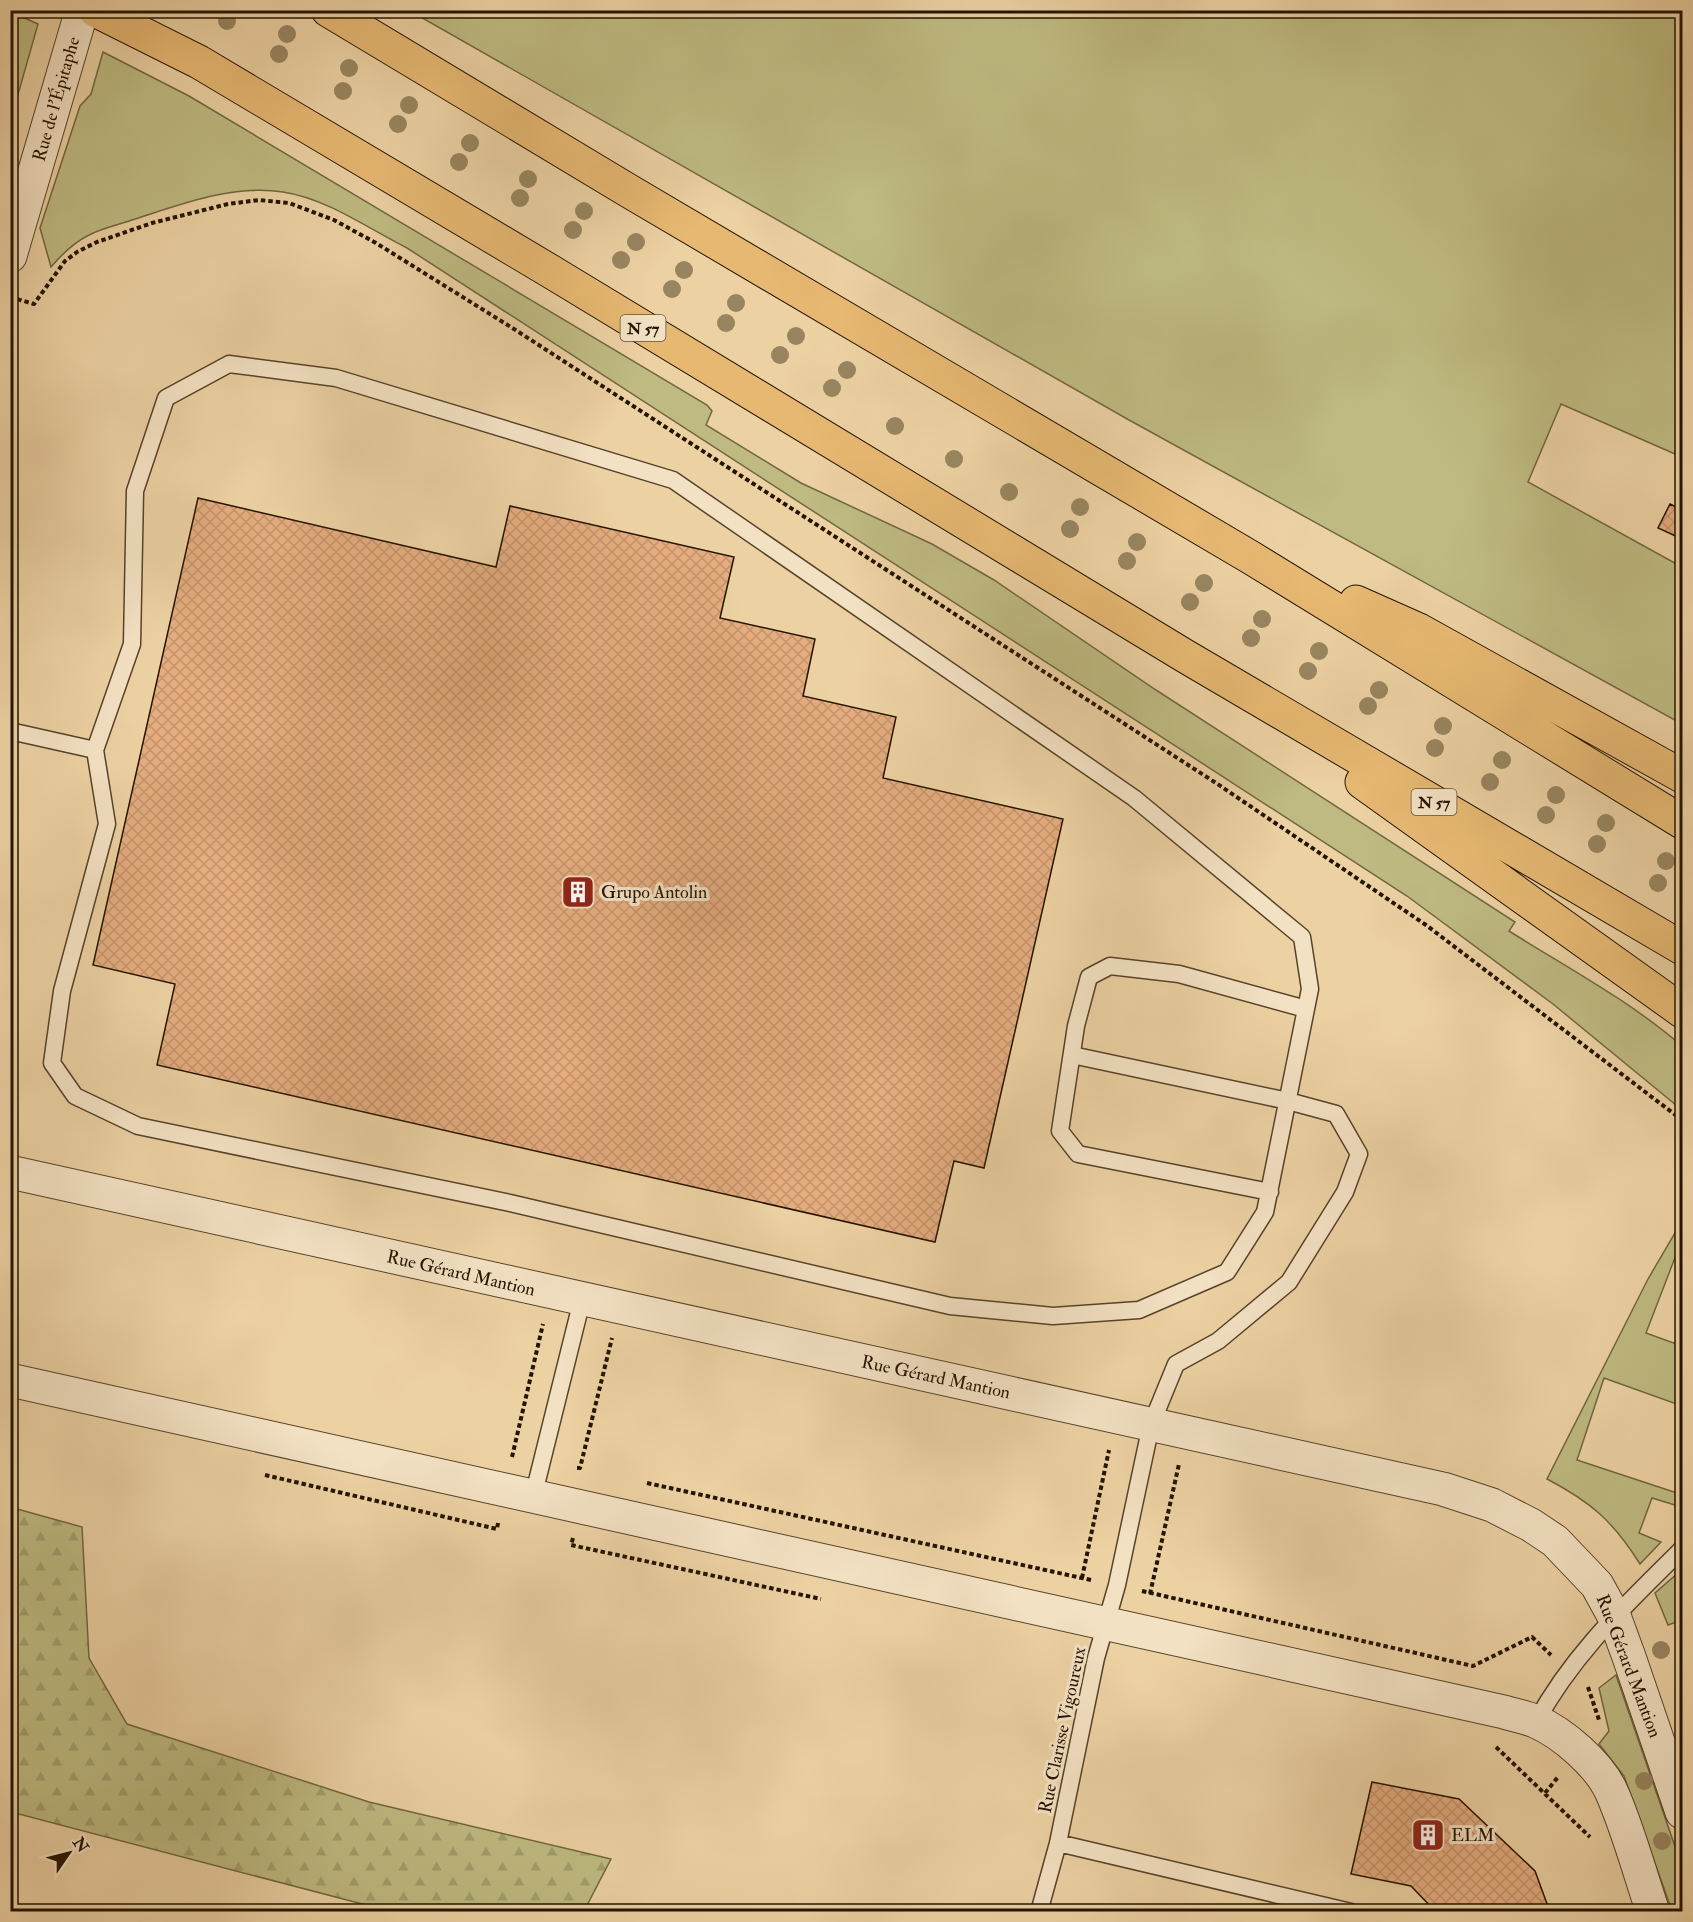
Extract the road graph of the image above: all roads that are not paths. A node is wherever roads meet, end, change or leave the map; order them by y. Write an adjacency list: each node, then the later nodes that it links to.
1 (82, 10): 4 (street, Rue de l'Épitaphe)
2 (95, 10): 6 (highway, N 57)
3 (328, 10): 5 (highway)
4 (10, 256)
5 (1250, 557): 9 (highway); 10 (highway)
6 (1185, 656): 11 (highway, N 57); 13 (highway)
7 (10, 731): 8 (lane)
8 (94, 750): 12 (lane); 17 (lane)
9 (1683, 776)
10 (1683, 822)
11 (1683, 948)
12 (1306, 1009): 14 (lane); 15 (lane)
13 (1683, 1011)
14 (1072, 1055): 15 (lane); 17 (lane)
15 (1288, 1101): 17 (lane); 20 (lane, Rue Clarisse Vigoureux)
16 (10, 1172): 18 (street, Rue Gérard Mantion)
17 (1270, 1192)
18 (582, 1300): 20 (street, Rue Gérard Mantion); 21 (lane)
19 (10, 1380): 21 (street)
20 (1151, 1425): 23 (street, Rue Gérard Mantion); 24 (lane, Rue Clarisse Vigoureux)
21 (533, 1497): 24 (street)
22 (1683, 1549): 23 (lane)
23 (1614, 1616): 25 (lane); 26 (street, Rue Gérard Mantion)
24 (1104, 1625): 25 (street); 27 (lane, Rue Clarisse Vigoureux)
25 (1536, 1722): 30 (street)
26 (1683, 1812)
27 (1058, 1843): 28 (lane, Rue Clarisse Vigoureux); 29 (lane)
28 (1039, 1911)
29 (1351, 1911)
30 (1653, 1911)

